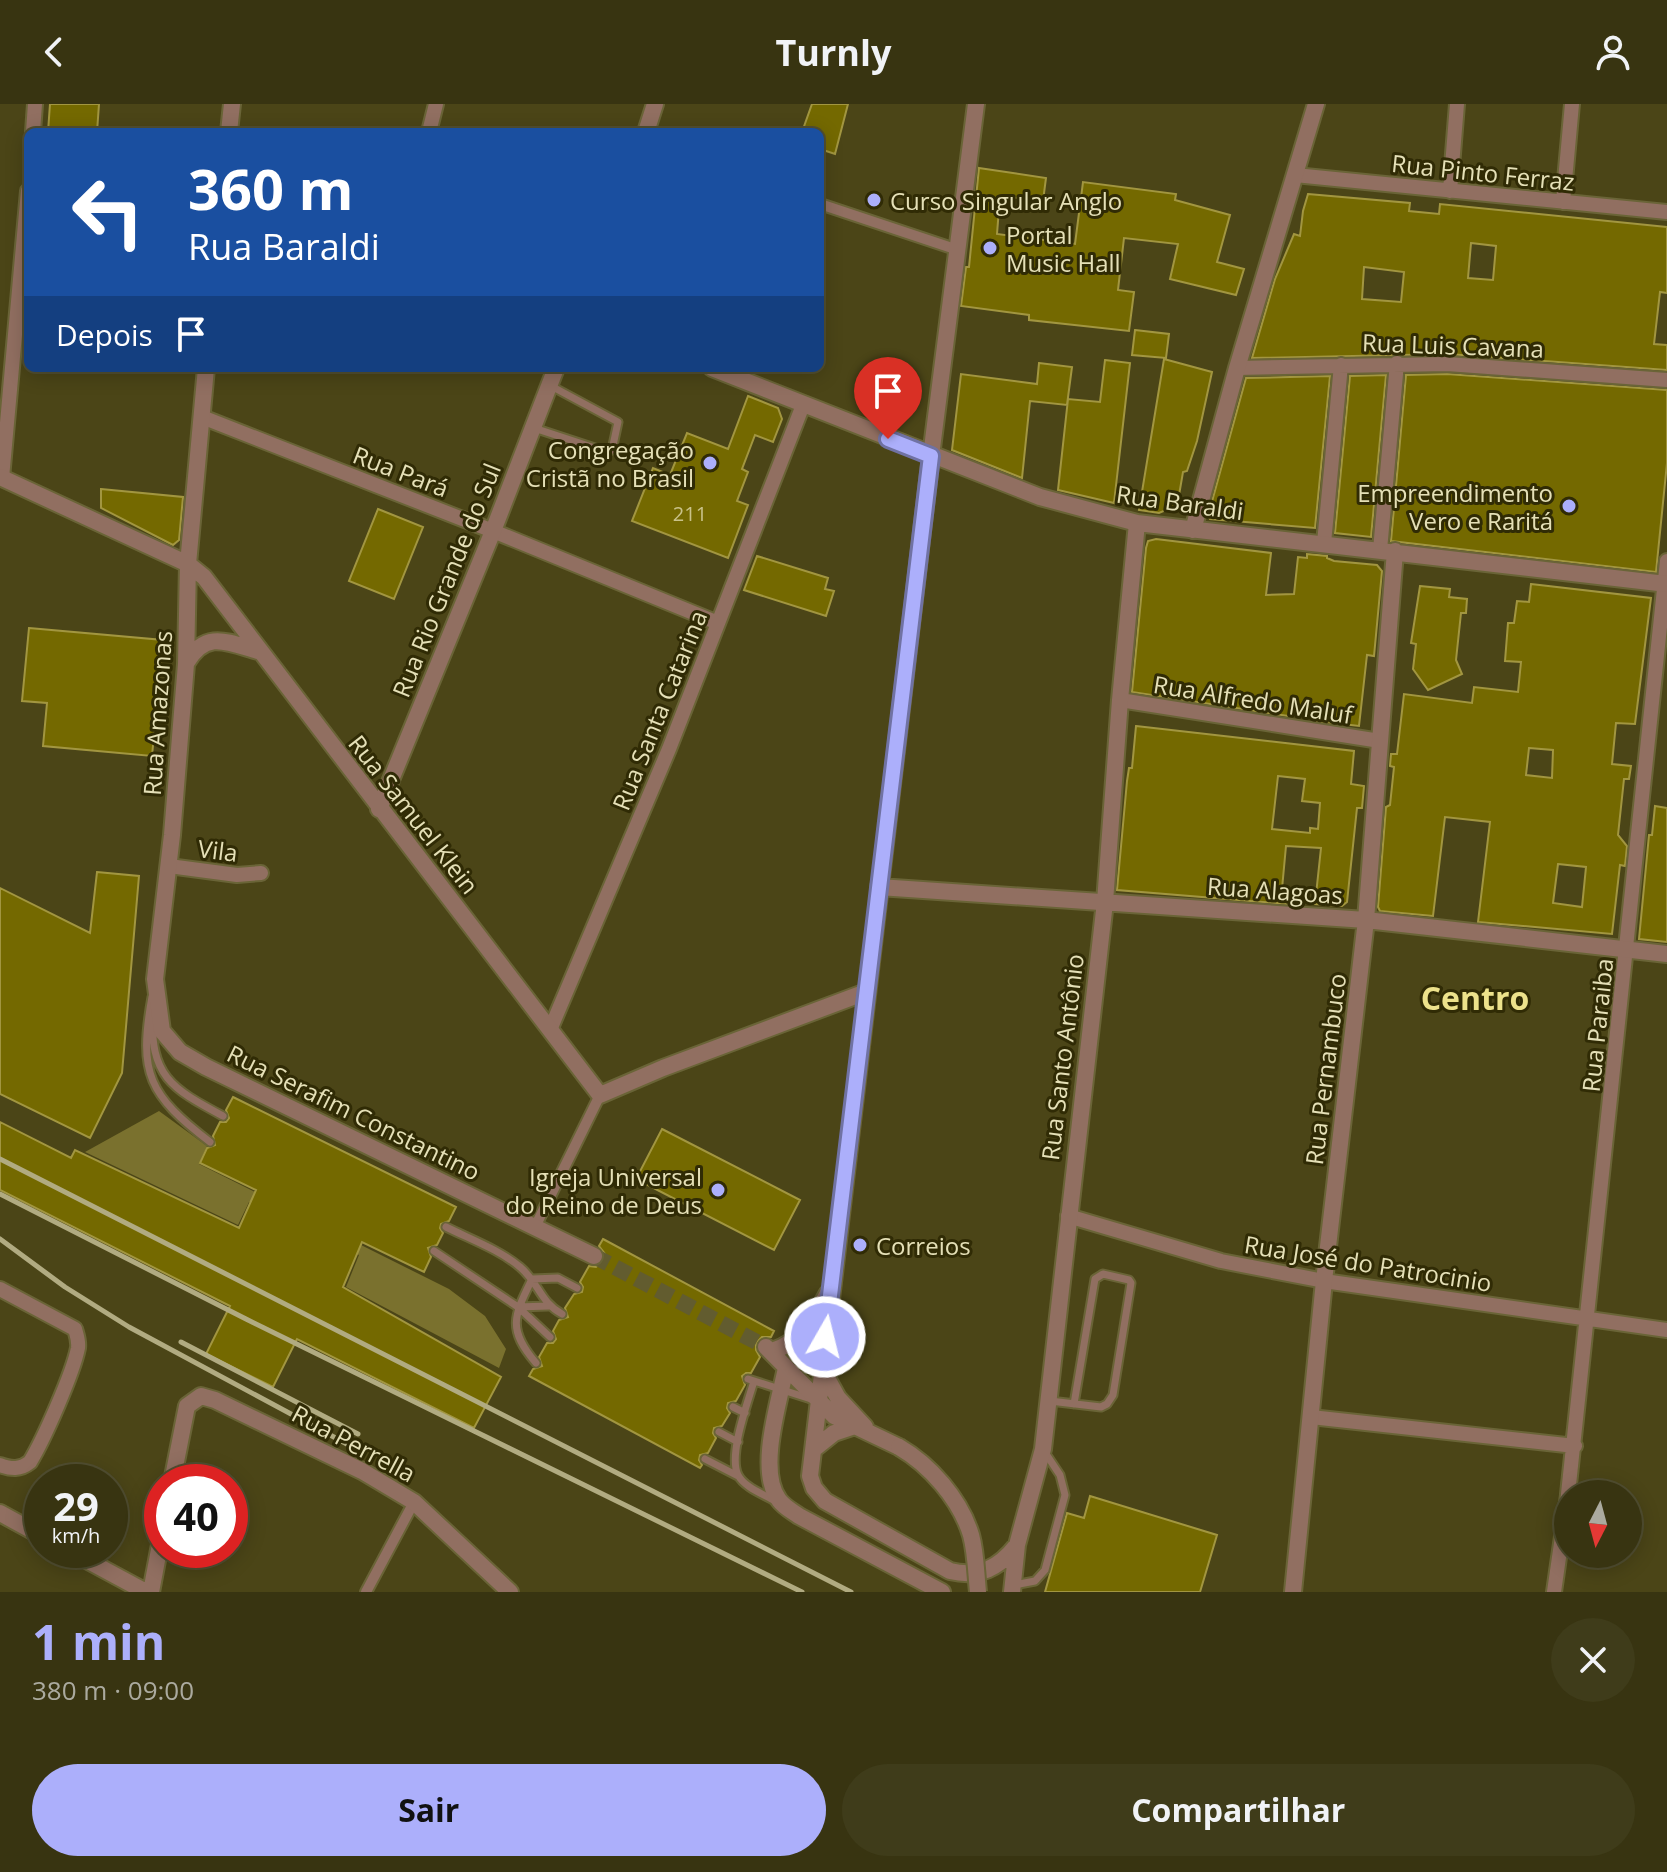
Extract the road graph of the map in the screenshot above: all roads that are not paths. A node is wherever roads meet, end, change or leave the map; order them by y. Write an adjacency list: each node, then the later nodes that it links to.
1 (35, 104): 9 (street)
2 (232, 104): 10 (street)
3 (436, 104): 11 (street)
4 (655, 104): 12 (street)
5 (976, 104): 19 (street)
6 (1316, 104): 13 (street)
7 (1457, 104): 14 (street)
8 (1572, 104): 15 (street)
9 (33, 128)
10 (229, 128)
11 (430, 128)
12 (647, 128)
13 (1295, 175): 14 (street, Rua Pinto Ferraz); 22 (street)
14 (1450, 191): 15 (street, Rua Pinto Ferraz)
15 (1563, 202): 17 (street, Rua Pinto Ferraz)
16 (824, 205): 19 (street)
17 (1667, 212)
18 (24, 233): 32 (street)
19 (958, 250): 31 (street)
20 (1397, 363): 21 (street, Rua Luis Cavana); 26 (street, Rua Luis Cavana); 37 (street)
21 (1341, 365): 22 (street, Rua Luis Cavana); 36 (street)
22 (1237, 368): 34 (street)
23 (206, 372): 29 (street, Rua Amazonas)
24 (554, 372): 27 (street, Rua Rio Grande do Sul)
25 (722, 372): 28 (street, Rua Baraldi)
26 (1667, 380)
27 (549, 385): 30 (street, Rua Rio Grande do Sul); 30 (lane)
28 (803, 405): 31 (street, Rua Baraldi); 41 (street, Rua Santa Catarina)
29 (202, 417): 35 (street, Rua Pará); 39 (street, Rua Amazonas)
30 (533, 428): 35 (street, Rua Rio Grande do Sul)
31 (931, 456): 33 (street, Rua Baraldi); 49 (street)
32 (1, 477): 39 (street)
33 (1137, 523): 34 (street, Rua Baraldi); 44 (street, Rua Santo Antônio)
34 (1193, 530): 36 (street, Rua Baraldi)
35 (493, 531): 41 (street, Rua Pará); 46 (street, Rua Rio Grande do Sul)
36 (1324, 543): 37 (street, Rua Baraldi)
37 (1388, 550): 40 (street, Rua Baraldi); 45 (street, Rua Pernambuco)
38 (1667, 561): 40 (street, Rua Paraiba)
39 (188, 564): 42 (street, Rua Samuel Klein); 43 (street, Rua Amazonas)
40 (1666, 584): 52 (street, Rua Paraiba)
41 (718, 623): 56 (street, Rua Santa Catarina)
42 (258, 651): 43 (street); 46 (street, Rua Samuel Klein)
43 (186, 664): 47 (street, Rua Amazonas)
44 (1120, 700): 45 (street, Rua Alfredo Maluf); 50 (street, Rua Santo Antônio)
45 (1380, 741): 51 (street, Rua Pernambuco)
46 (379, 809): 56 (street, Rua Samuel Klein)
47 (169, 866): 48 (street, Vila); 54 (street, Rua Amazonas)
48 (261, 873)
49 (879, 887): 50 (street, Rua Alagoas); 55 (street)
50 (1105, 902): 51 (street, Rua Alagoas); 63 (street, Rua Santo Antônio)
51 (1366, 920): 52 (street, Rua Alagoas); 69 (street, Rua Pernambuco)
52 (1627, 950): 53 (street, Rua Alagoas); 76 (street, Rua Paraiba)
53 (1667, 954)
54 (155, 979): 57 (street, Rua Amazonas); 58 (lane); 59 (lane)
55 (866, 992): 60 (street); 70 (street)
56 (550, 1030): 60 (street, Rua Samuel Klein)
57 (180, 1052): 58 (lane); 65 (street, Rua Serafim Constantino)
58 (156, 1055): 59 (lane); 61 (lane)
59 (146, 1062): 62 (lane)
60 (600, 1095): 65 (street)
61 (223, 1116)
62 (210, 1142)
63 (1068, 1216): 69 (street, Rua José do Patrocinio); 84 (street, Rua Santo Antônio)
64 (446, 1227): 68 (lane)
65 (535, 1227): 67 (street, Rua Serafim Constantino)
66 (434, 1251): 74 (lane)
67 (594, 1256)
68 (532, 1279): 71 (lane); 73 (lane); 74 (lane)
69 (1324, 1281): 76 (street, Rua José do Patrocinio); 88 (street, Rua Pernambuco)
70 (833, 1286): 80 (street); 81 (street)
71 (577, 1288)
72 (0, 1289): 98 (street)
73 (548, 1306): 74 (lane); 75 (lane)
74 (518, 1307): 78 (lane); 79 (lane)
75 (562, 1314)
76 (1588, 1320): 77 (street, Rua José do Patrocinio); 93 (street, Rua Paraiba)
77 (1667, 1330)
78 (550, 1337)
79 (536, 1363)
80 (822, 1367): 83 (street); 91 (street)
81 (786, 1368): 82 (street); 83 (street)
82 (781, 1390): 83 (lane); 87 (lane); 102 (street)
83 (817, 1401): 89 (street); 94 (street)
84 (1048, 1401): 85 (lane); 95 (street, Rua Santo Antônio)
85 (1074, 1404): 85 (lane)
86 (733, 1407): 87 (lane)
87 (745, 1413): 92 (lane)
88 (1311, 1417): 93 (street); 115 (street, Rua Pernambuco)
89 (852, 1427): 91 (street); 94 (street)
90 (719, 1432): 92 (lane)
91 (873, 1433): 114 (street, bridge)
92 (738, 1442): 99 (lane)
93 (1575, 1446): 100 (street, Rua Paraiba)
94 (814, 1449): 105 (street)
95 (1043, 1449): 105 (street, Rua Santo Antônio); 109 (lane)
96 (705, 1459): 99 (lane)
97 (175, 1464): 101 (street, Rua Perrella)
98 (0, 1465)
99 (738, 1476): 102 (lane)
100 (1570, 1480)
101 (414, 1502): 111 (street); 112 (street, Rua Perrella)
102 (784, 1506): 113 (street)
103 (0, 1513): 104 (street)
104 (24, 1526)
105 (1017, 1545): 109 (street, Rua Santo Antônio)
106 (103, 1568): 110 (street)
107 (154, 1568): 110 (street)
108 (1557, 1568): 116 (street, Rua Paraiba)
109 (1012, 1589)
110 (149, 1592)
111 (366, 1592)
112 (510, 1592)
113 (942, 1592)
114 (978, 1592)
115 (1293, 1592)
116 (1554, 1592)

